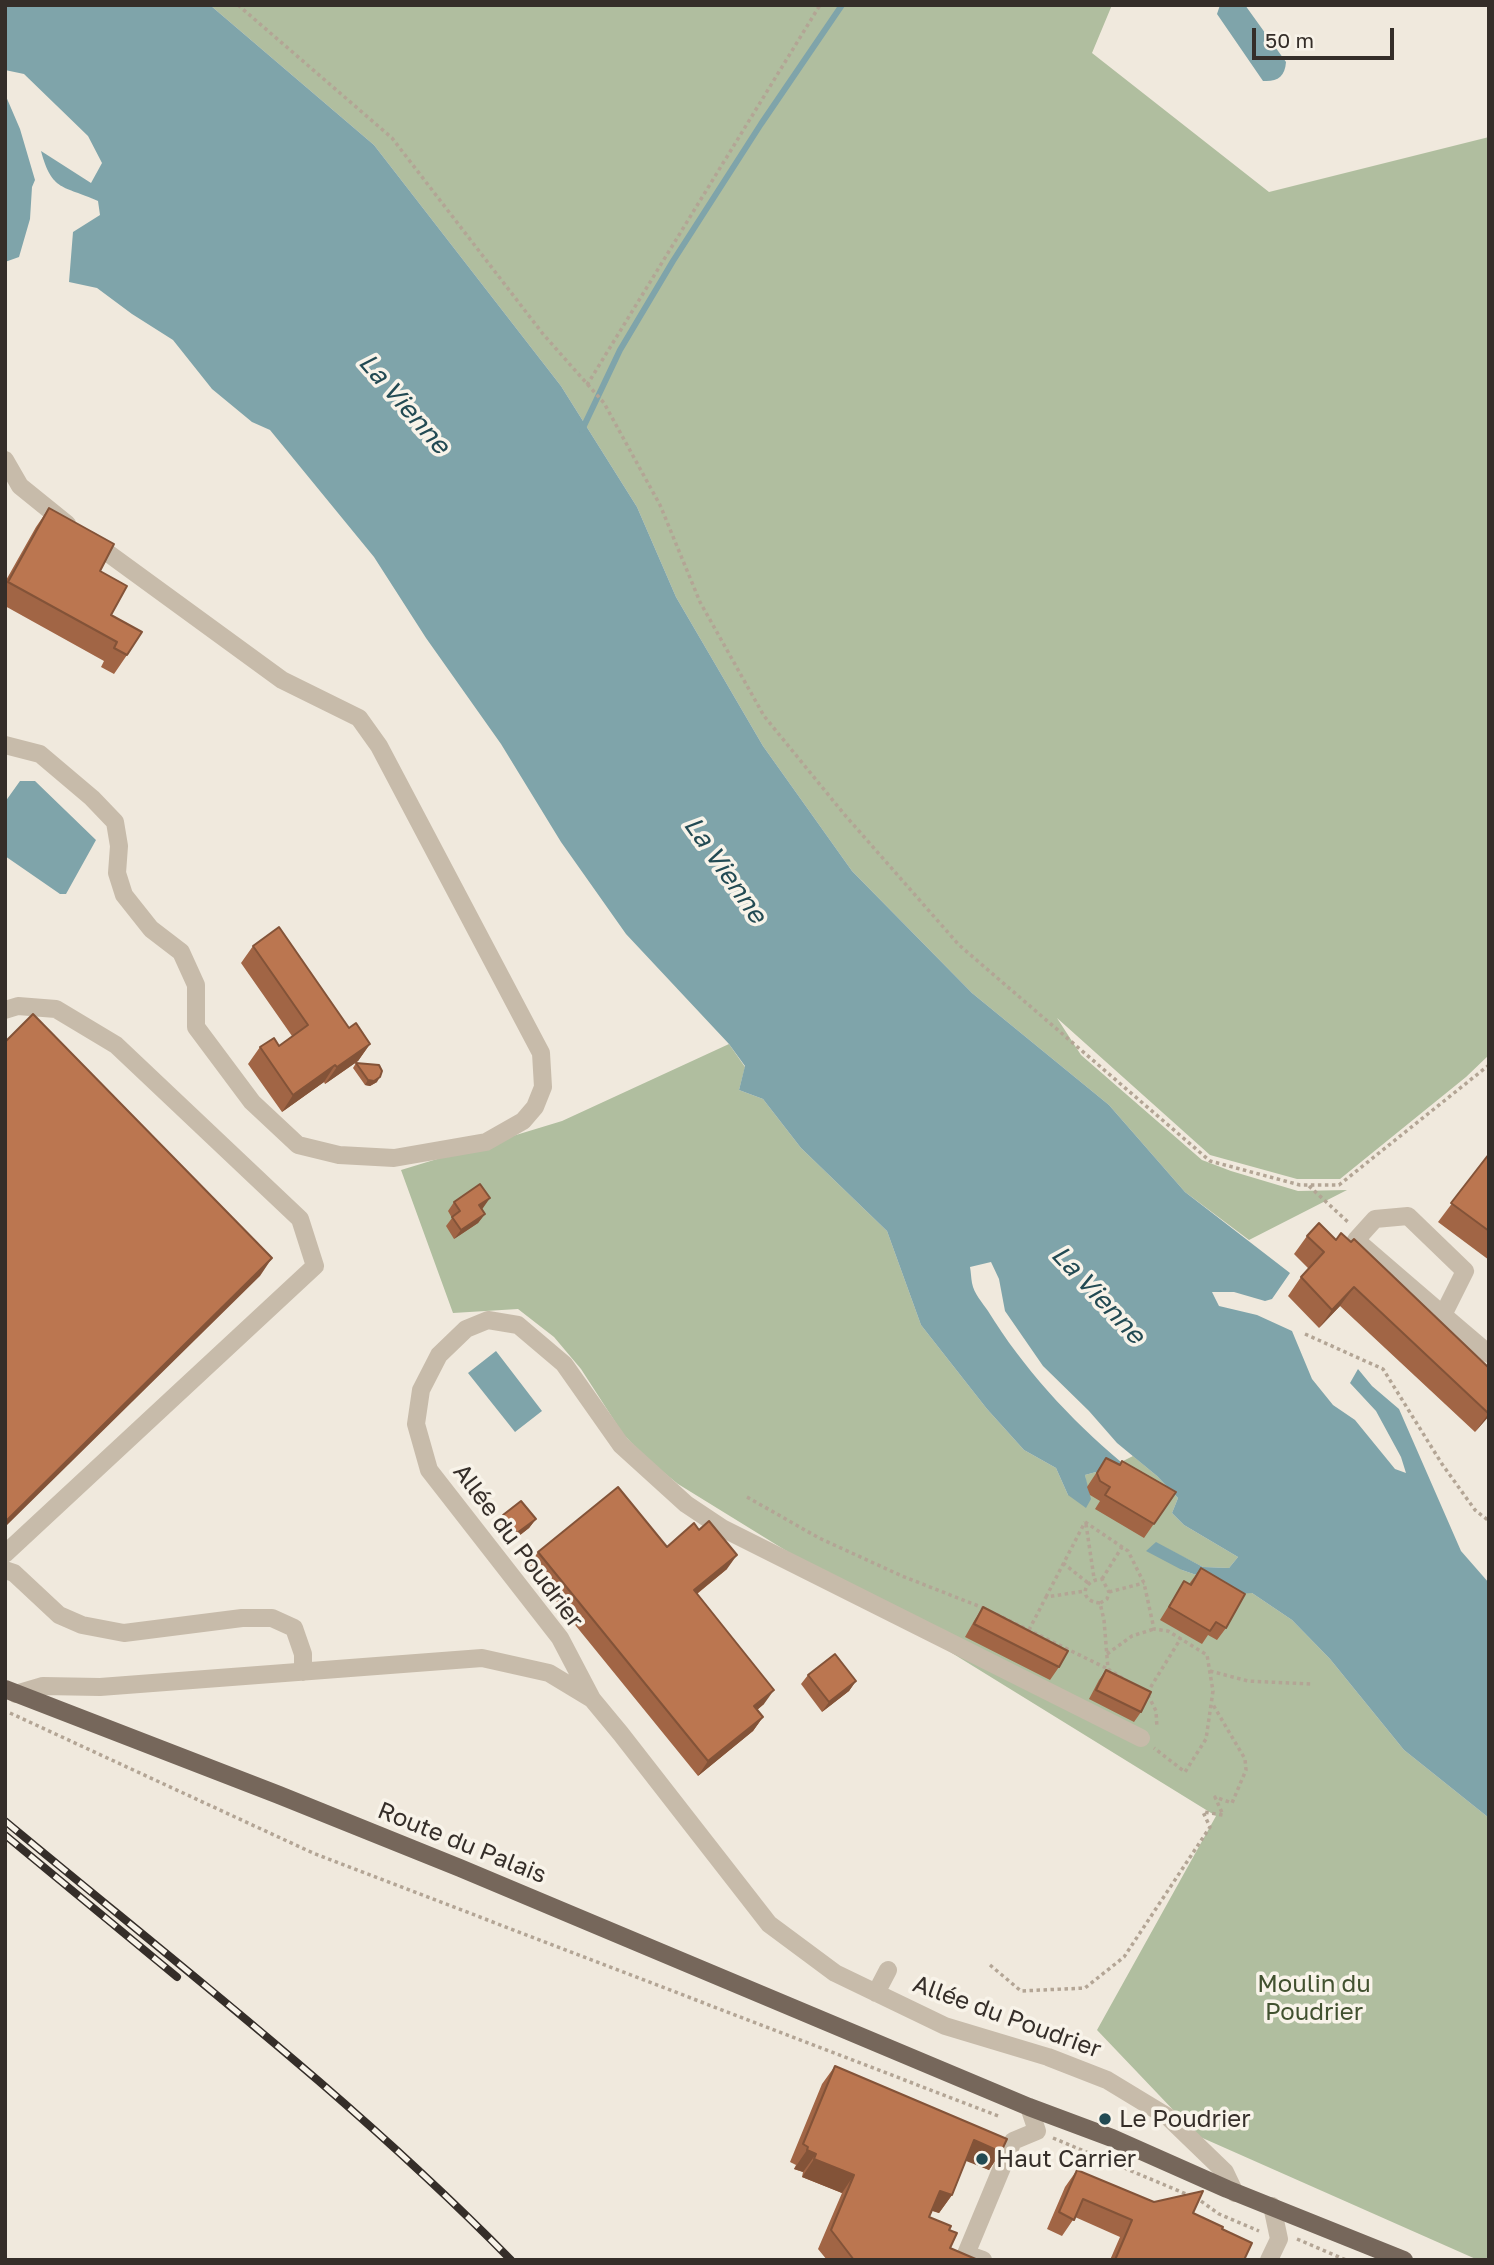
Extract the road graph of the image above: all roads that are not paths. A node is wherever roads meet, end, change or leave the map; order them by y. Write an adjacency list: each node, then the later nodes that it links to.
1 (5, 460): 2 (street)
2 (5, 745)
3 (5, 1010): 6 (street)
4 (1443, 1315): 4 (street); 5 (street)
5 (1489, 1354)
6 (5, 1554)
7 (5, 1570): 8 (street)
8 (303, 1672): 9 (street); 10 (street)
9 (10, 1692): 14 (main road, Route du Palais)
10 (592, 1699): 11 (street, Allée du Poudrier); 13 (street, Allée du Poudrier)
11 (1141, 1738)
12 (888, 1970): 13 (street)
13 (876, 1993): 15 (street, Allée du Poudrier)
14 (1029, 2107): 15 (main road, Route du Palais); 17 (street)
15 (1235, 2193): 16 (main road, Route du Palais)
16 (1272, 2206): 18 (street); 19 (main road, Route du Palais)
17 (983, 2260)
18 (1269, 2260)
19 (1404, 2260)

